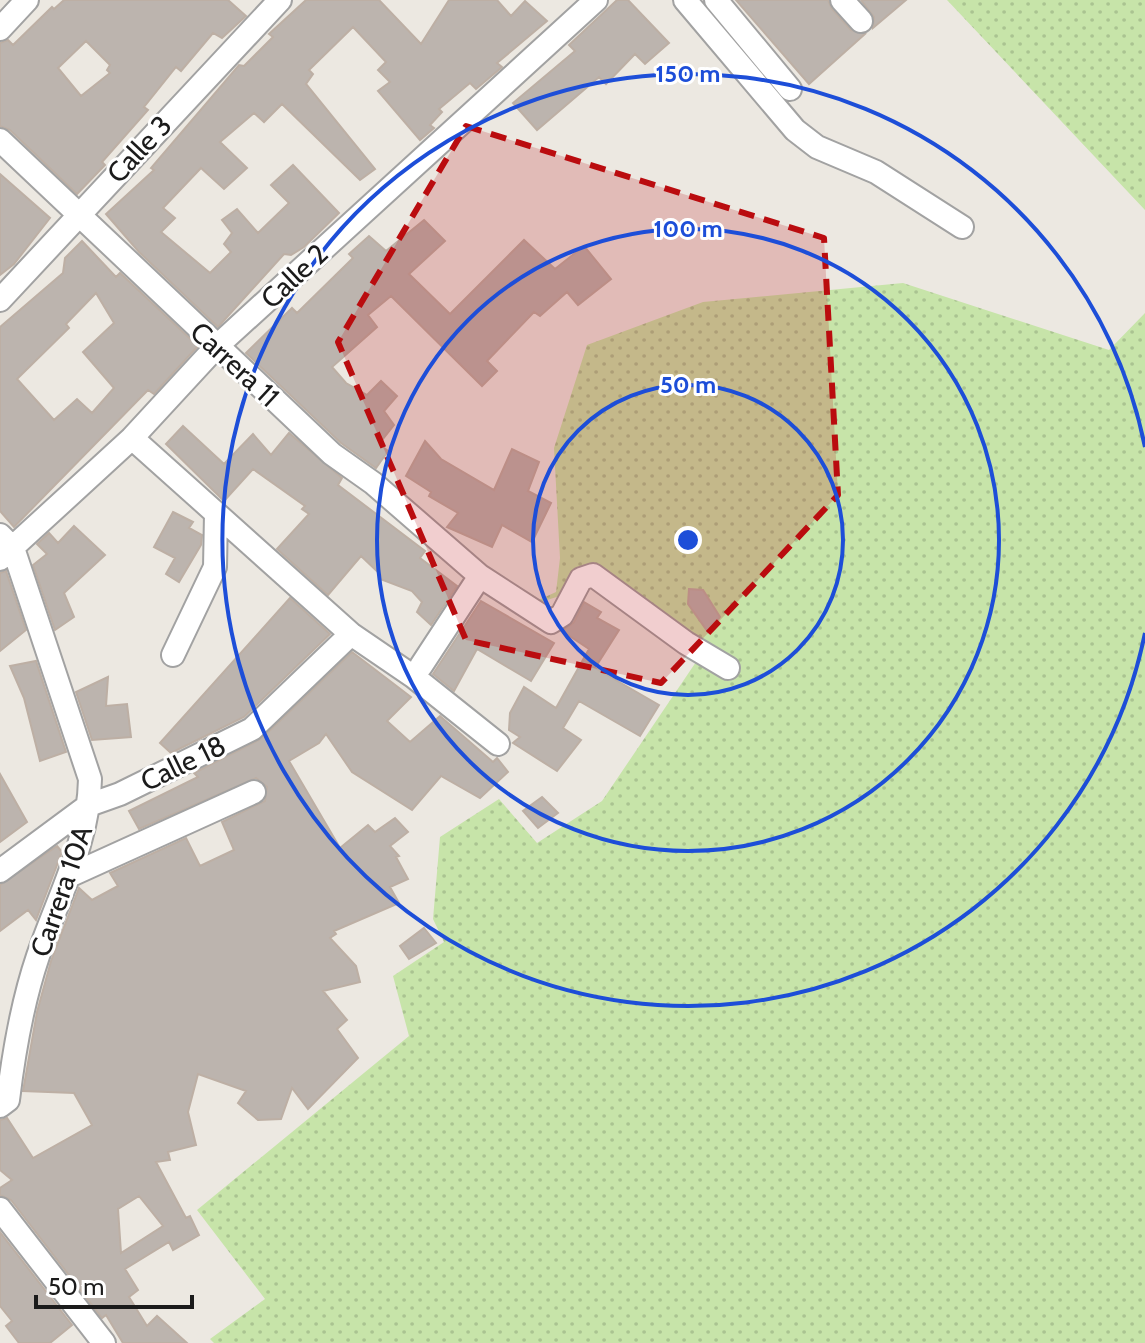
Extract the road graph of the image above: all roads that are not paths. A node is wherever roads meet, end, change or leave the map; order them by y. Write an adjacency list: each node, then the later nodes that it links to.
1 (27, 0): 8 (street)
2 (280, 0): 11 (street, Calle 3)
3 (685, 0): 12 (street)
4 (716, 0): 9 (street)
5 (842, 0): 7 (street)
6 (588, 2): 14 (street, Calle 2)
7 (861, 21)
8 (0, 29)
9 (790, 89)
10 (0, 140): 11 (street, Carrera 11)
11 (77, 215): 13 (street, Calle 3); 14 (street, Carrera 11)
12 (962, 227)
13 (0, 300)
14 (216, 347): 15 (street, Calle 2); 18 (street, Carrera 11)
15 (132, 438): 16 (street); 17 (street, Calle 2)
16 (216, 514): 19 (street); 20 (street)
17 (4, 548): 25 (street, Carrera 10A)
18 (480, 576): 21 (street); 22 (street, Carrera 11)
19 (351, 634): 23 (street); 25 (street, Calle 18)
20 (173, 655)
21 (421, 666)
22 (728, 668)
23 (498, 744)
24 (254, 792): 27 (street)
25 (89, 805): 26 (street, Calle 18); 27 (street, Carrera 10A)
26 (0, 871)
27 (69, 876): 28 (street, Carrera 10A)
28 (4, 1103)
29 (0, 1209): 30 (street)
30 (103, 1343)

